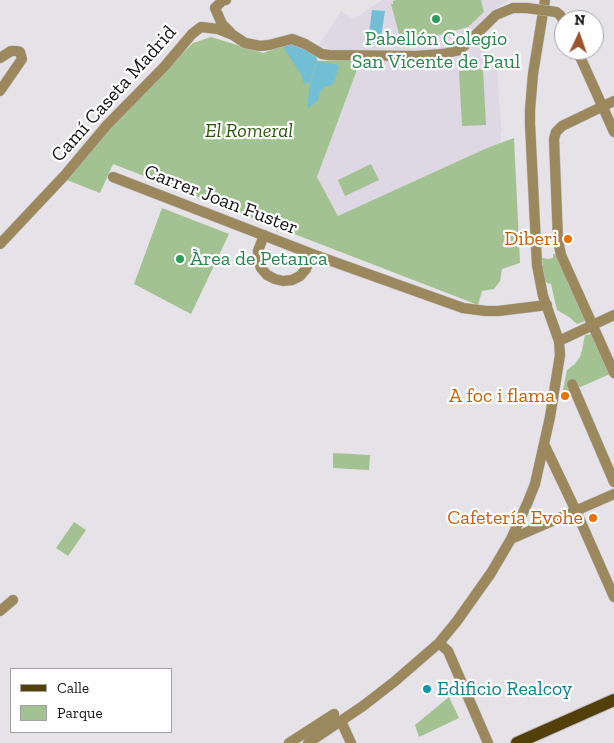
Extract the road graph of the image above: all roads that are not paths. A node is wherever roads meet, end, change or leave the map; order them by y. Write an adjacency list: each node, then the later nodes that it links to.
1 (226, 0): 4 (street)
2 (545, 0): 15 (street)
3 (554, 12): 4 (street, Camí Caseta Madrid, bridge)
4 (233, 35): 13 (street, Camí Caseta Madrid)
5 (0, 58): 7 (street)
6 (582, 60): 9 (street)
7 (0, 90)
8 (614, 101): 9 (street)
9 (603, 106): 10 (street); 17 (street)
10 (614, 132)
11 (113, 177): 12 (street, Carrer Joan Fuster)
12 (264, 235): 14 (street, Carrer Joan Fuster); 14 (street)
13 (0, 244)
14 (312, 254): 15 (street, Carrer Joan Fuster)
15 (547, 305): 18 (street)
16 (614, 315): 17 (street)
17 (592, 325): 18 (street); 19 (street)
18 (559, 340): 21 (street)
19 (613, 367)
20 (572, 384): 22 (street)
21 (544, 444): 24 (street); 25 (street)
22 (614, 482)
23 (614, 494): 24 (street)
24 (576, 511): 25 (street); 26 (street)
25 (511, 539): 29 (street)
26 (614, 597)
27 (14, 600): 28 (street)
28 (0, 611)
29 (439, 643): 31 (street); 35 (street)
30 (614, 700): 36 (main road)
31 (338, 717): 32 (street); 33 (street); 34 (street)
32 (289, 743)
33 (308, 743)
34 (351, 743)
35 (488, 743)
36 (517, 743)

